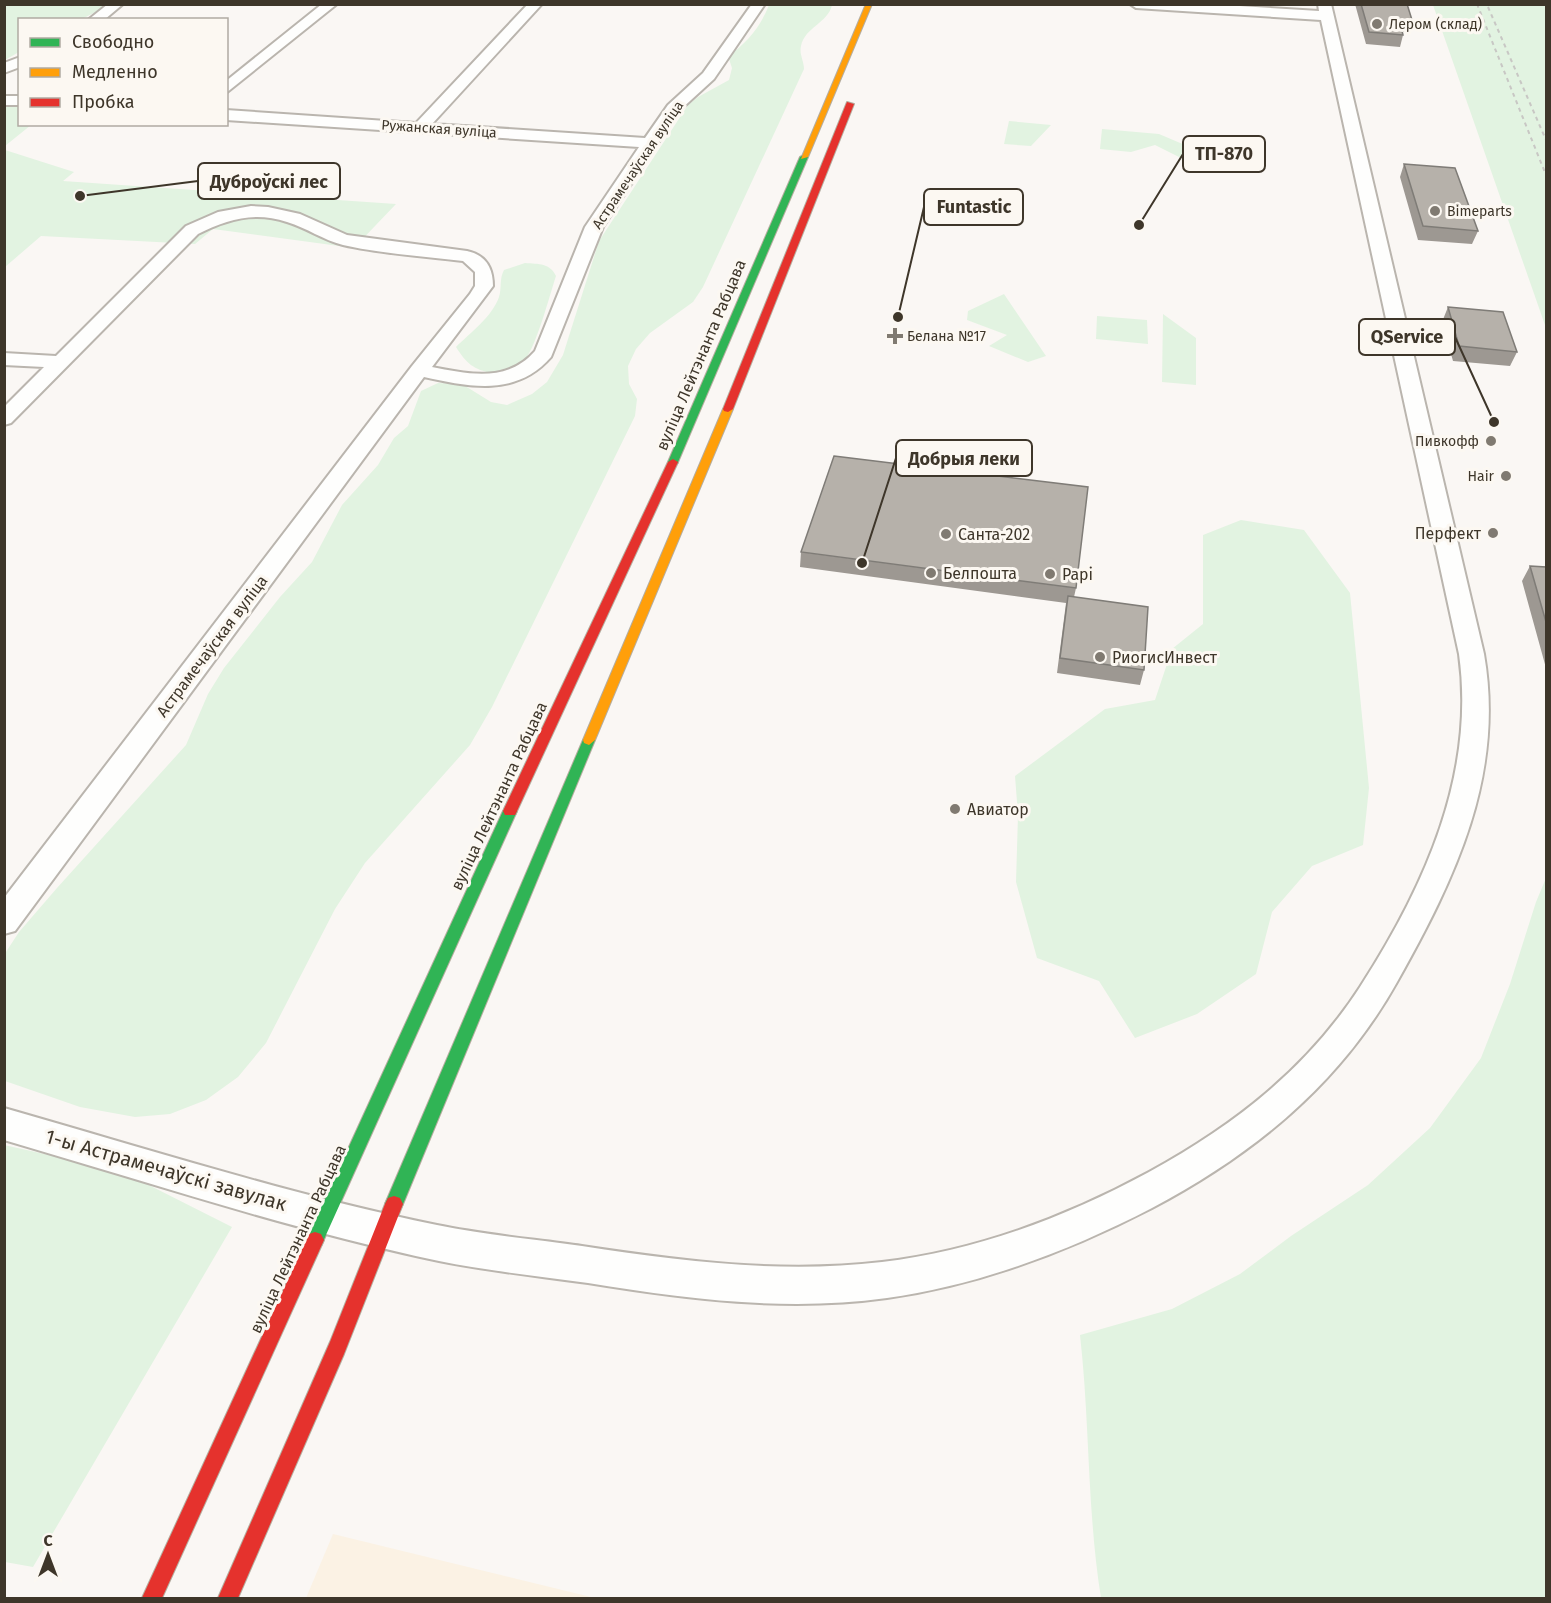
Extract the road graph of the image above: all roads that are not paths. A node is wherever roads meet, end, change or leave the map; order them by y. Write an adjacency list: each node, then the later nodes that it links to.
1 (117, 4): 8 (street)
2 (331, 4): 11 (street)
3 (536, 4): 14 (street)
4 (759, 4): 15 (street, Астрамечаўская вуліца)
5 (869, 4): 22 (highway, вуліца Лейтэнанта Рабцава)
6 (1136, 4): 7 (street)
7 (1326, 10): 23 (street, 1-ы Астрамечаўскі завулак)
8 (97, 18)
9 (18, 62): 10 (street)
10 (4, 69)
11 (228, 87)
12 (855, 91): 23 (highway)
13 (228, 115): 14 (street, Ружанская вуліца)
14 (421, 127): 15 (street, Ружанская вуліца)
15 (651, 142): 18 (street, Астрамечаўская вуліца)
16 (4, 359): 17 (street)
17 (61, 362): 18 (street, Астрамечаўская вуліца); 19 (street)
18 (419, 370): 20 (street, Астрамечаўская вуліца)
19 (4, 419)
20 (4, 922)
21 (4, 1124): 22 (street, 1-ы Астрамечаўскі завулак)
22 (328, 1215): 23 (street, 1-ы Астрамечаўскі завулак); 24 (highway, вуліца Лейтэнанта Рабцава)
23 (382, 1230): 25 (highway)
24 (152, 1599)
25 (228, 1599)

